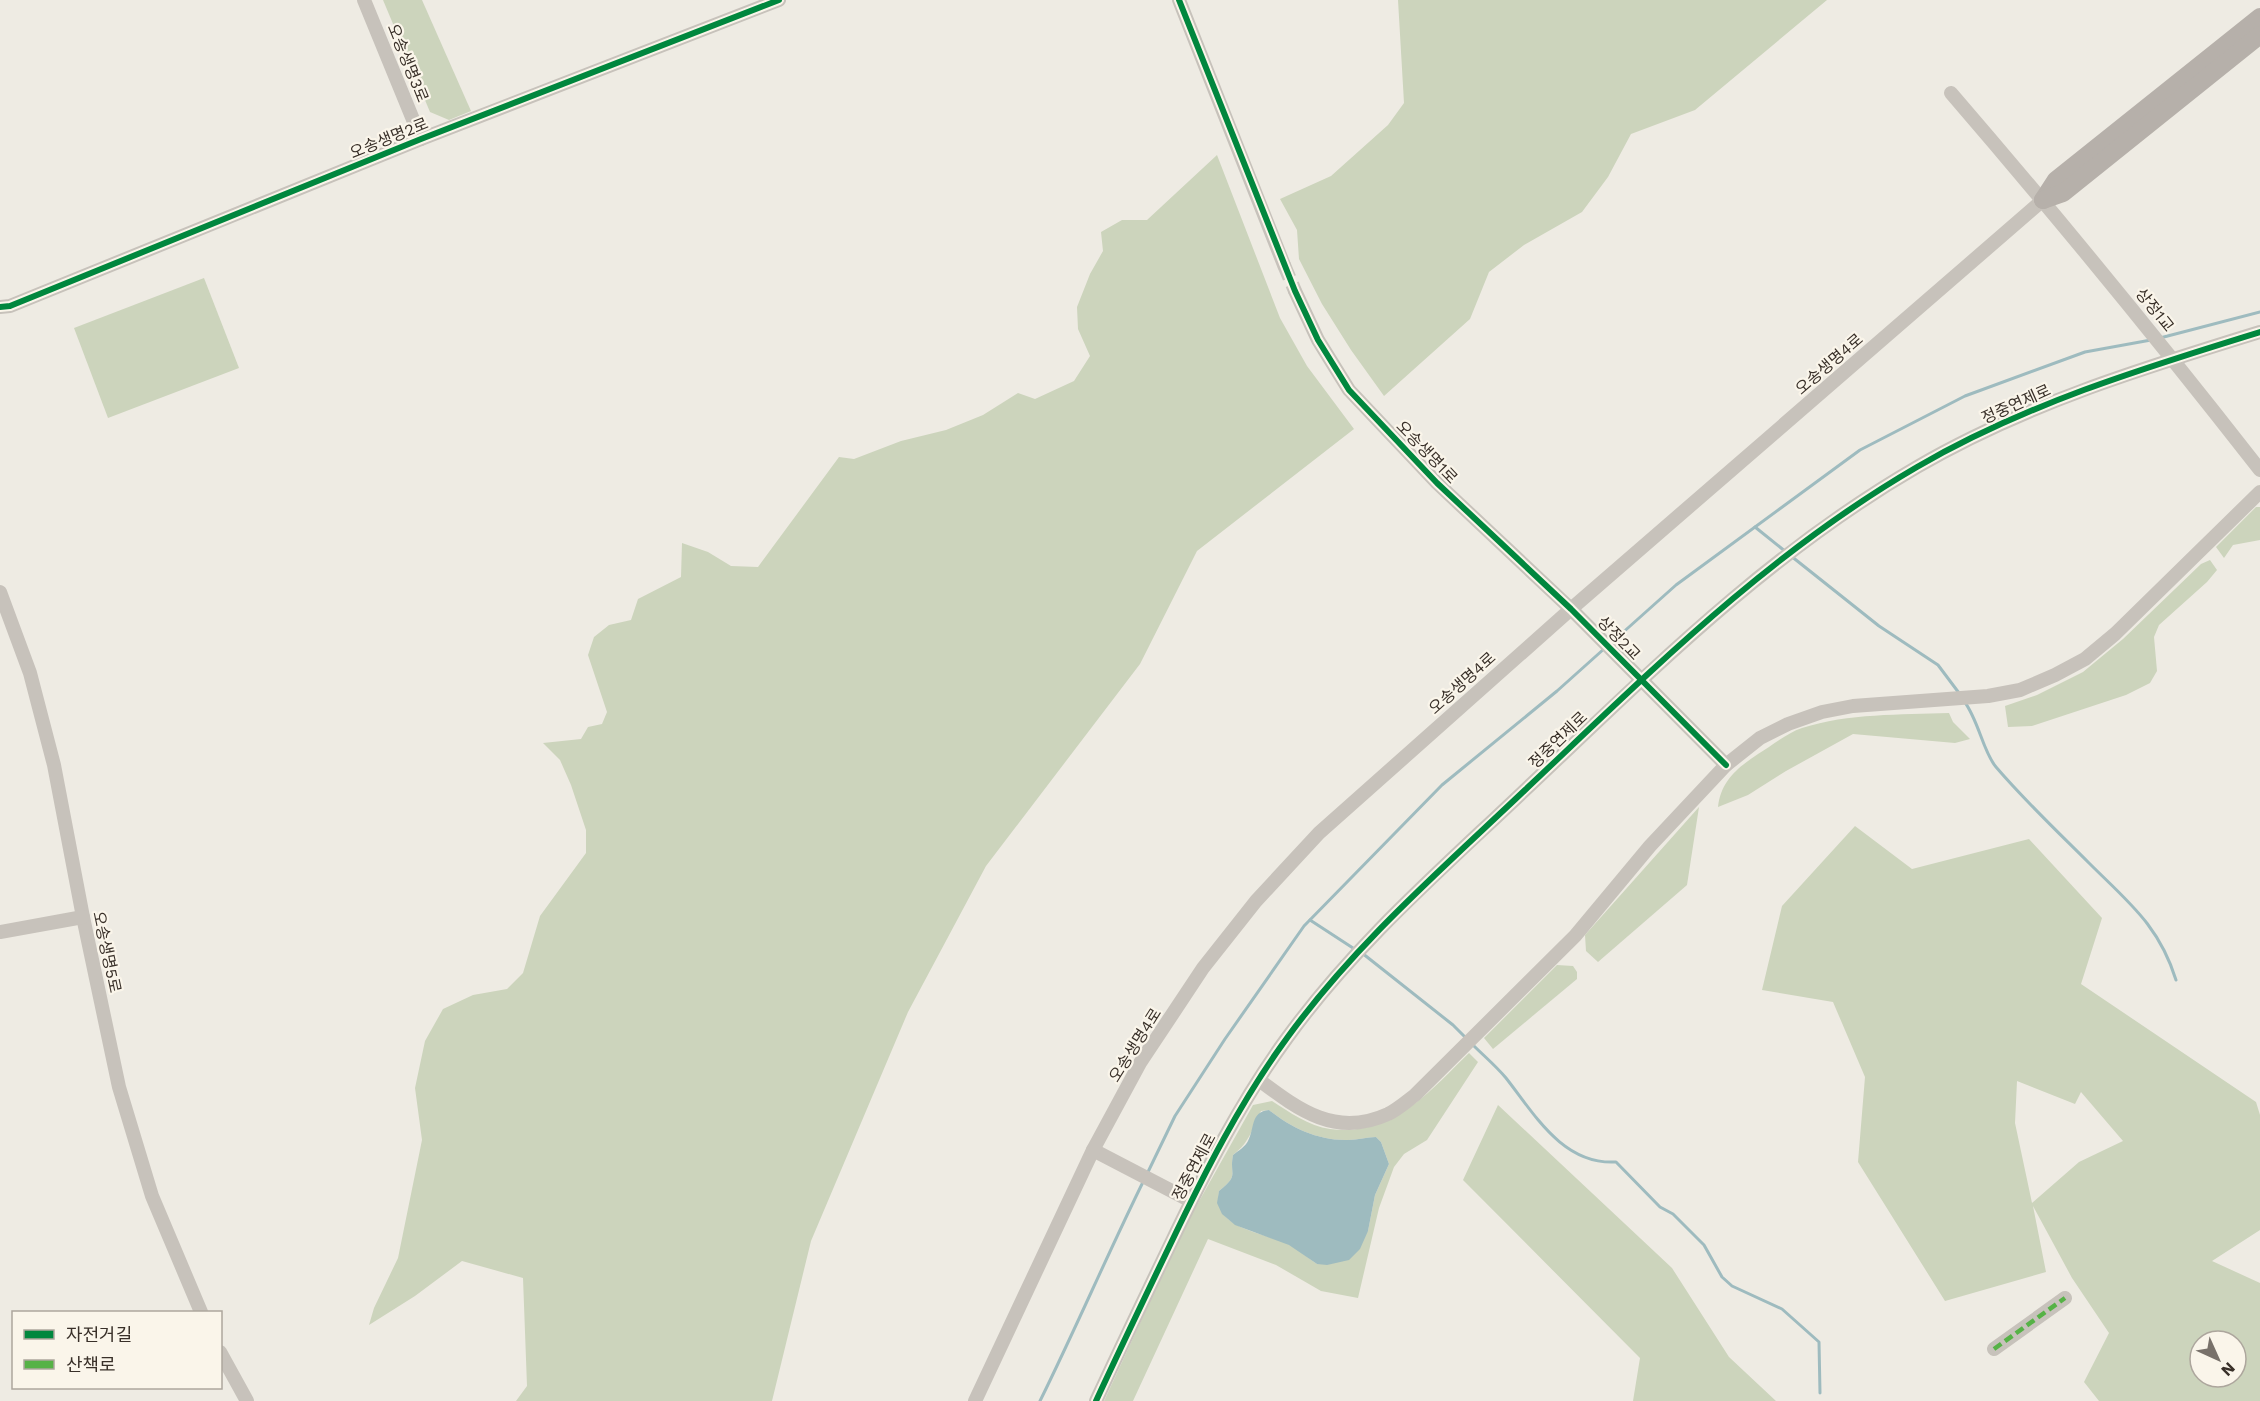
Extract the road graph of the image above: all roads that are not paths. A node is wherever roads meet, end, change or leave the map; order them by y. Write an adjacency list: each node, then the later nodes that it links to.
1 (364, 0): 7 (street, 오송생명3로)
2 (779, 0): 7 (street, 오송생명2로)
3 (1179, 0): 9 (street)
4 (2260, 17): 8 (main road)
5 (2260, 35): 8 (main road)
6 (1951, 93): 8 (street)
7 (421, 139): 11 (street, 오송생명2로)
8 (2043, 200): 13 (street, 상정1교); 17 (street, 오송생명4로)
9 (1284, 265)
10 (1294, 291): 17 (street, 오송생명1로)
11 (3, 310)
12 (2260, 332): 13 (street, 정중연제로)
13 (2169, 354): 14 (street); 19 (street, 정중연제로)
14 (2260, 470)
15 (2260, 492): 20 (street)
16 (0, 592): 21 (street, 오송생명5로)
17 (1571, 609): 18 (street, 오송생명1로); 24 (street, 오송생명4로)
18 (1584, 622): 19 (street, 상정2교)
19 (1637, 676): 20 (street, 상정2교); 23 (street, 정중연제로)
20 (1726, 765): 23 (street)
21 (83, 917): 22 (street); 27 (street, 오송생명5로)
22 (0, 932)
23 (1259, 1080): 25 (street, 정중연제로)
24 (1099, 1152): 25 (street); 31 (street, 오송생명4로)
25 (1188, 1199): 32 (street, 정중연제로)
26 (2065, 1298): 28 (street)
27 (201, 1311)
28 (1994, 1349)
29 (222, 1356): 30 (street)
30 (247, 1401)
31 (975, 1401)
32 (1096, 1401)

